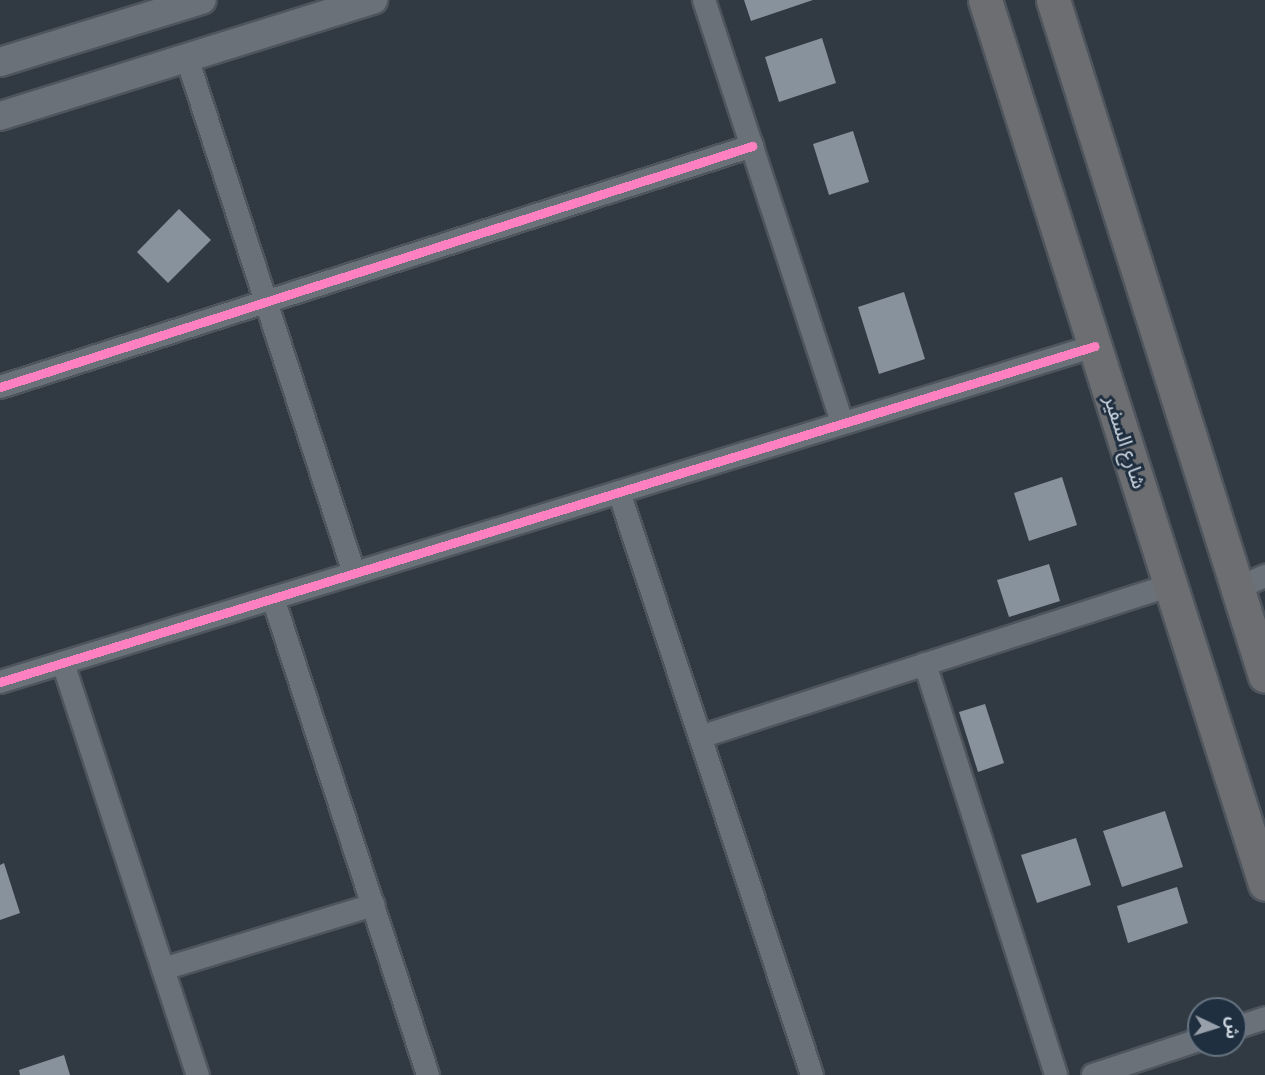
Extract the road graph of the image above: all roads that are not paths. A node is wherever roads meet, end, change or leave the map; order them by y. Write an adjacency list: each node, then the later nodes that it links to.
1 (373, 0): 6 (street)
2 (704, 0): 9 (street)
3 (985, 0): 11 (main road, شارع السفير)
4 (1053, 0): 16 (main road)
5 (192, 2): 7 (street)
6 (187, 58): 8 (street); 10 (street)
7 (0, 63)
8 (0, 116)
9 (752, 146): 10 (street); 13 (street)
10 (267, 302): 12 (street); 15 (street)
11 (1095, 346): 13 (street); 17 (main road, شارع السفير)
12 (0, 387)
13 (842, 423): 14 (street)
14 (619, 492): 15 (street); 23 (street)
15 (354, 573): 18 (street)
16 (1251, 582): 21 (main road)
17 (1170, 585): 20 (street); 24 (main road, شارع السفير)
18 (273, 598): 19 (street); 25 (street)
19 (63, 663): 22 (street); 26 (street)
20 (925, 664): 23 (street); 33 (street)
21 (1265, 676)
22 (0, 682)
23 (700, 737): 32 (street)
24 (1265, 884)
25 (373, 905): 26 (street); 31 (street)
26 (163, 969): 30 (street)
27 (1265, 1018): 28 (street)
28 (1247, 1024)
29 (1187, 1044): 34 (street)
30 (198, 1075)
31 (428, 1075)
32 (812, 1075)
33 (1056, 1075)
34 (1093, 1075)

